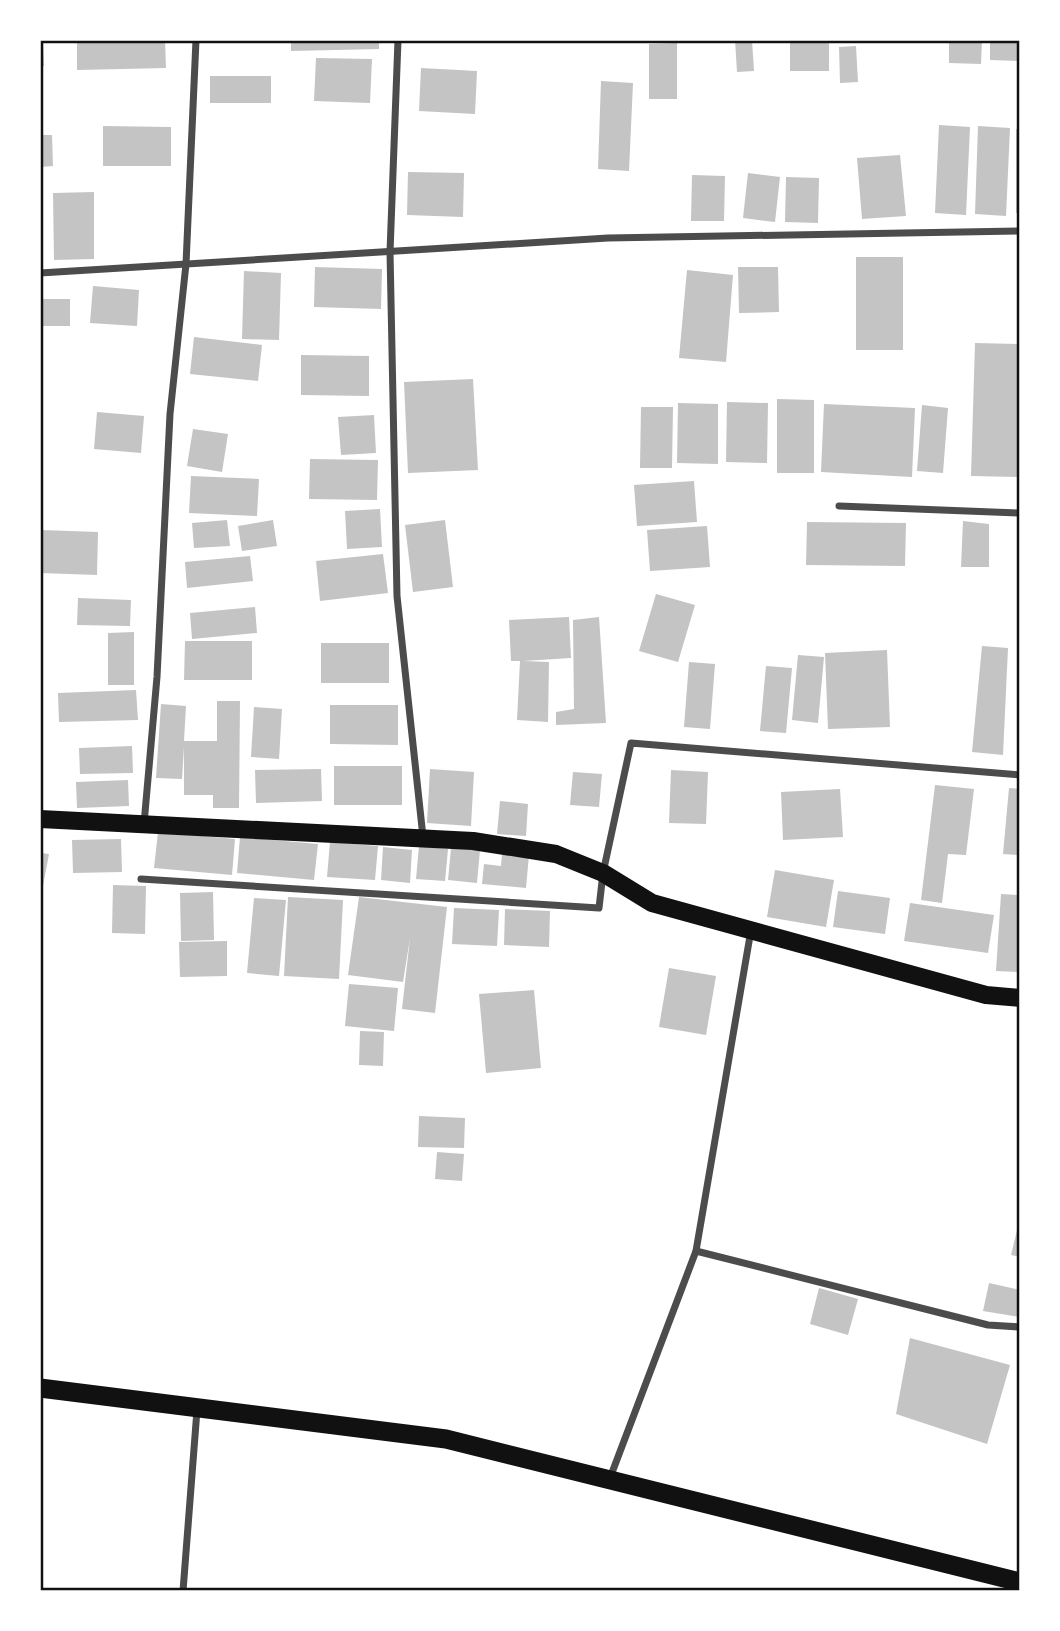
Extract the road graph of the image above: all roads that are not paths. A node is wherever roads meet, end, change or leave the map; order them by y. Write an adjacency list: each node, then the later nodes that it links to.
1 (196, 40): 5 (street)
2 (398, 40): 4 (street)
3 (1020, 231): 4 (street)
4 (390, 252): 5 (street); 12 (street)
5 (186, 264): 6 (street); 11 (street)
6 (40, 273)
7 (839, 506): 8 (street)
8 (1020, 513)
9 (1020, 775): 13 (street)
10 (40, 819): 11 (main road)
11 (144, 825): 12 (main road)
12 (424, 838): 13 (main road)
13 (603, 873): 14 (street); 15 (main road)
14 (141, 879)
15 (751, 930): 16 (main road); 17 (street)
16 (1020, 998)
17 (696, 1251): 18 (street); 21 (street)
18 (1020, 1326)
19 (40, 1388): 20 (highway)
20 (197, 1407): 21 (highway); 23 (street)
21 (610, 1479): 22 (highway)
22 (1020, 1583)
23 (183, 1591)

